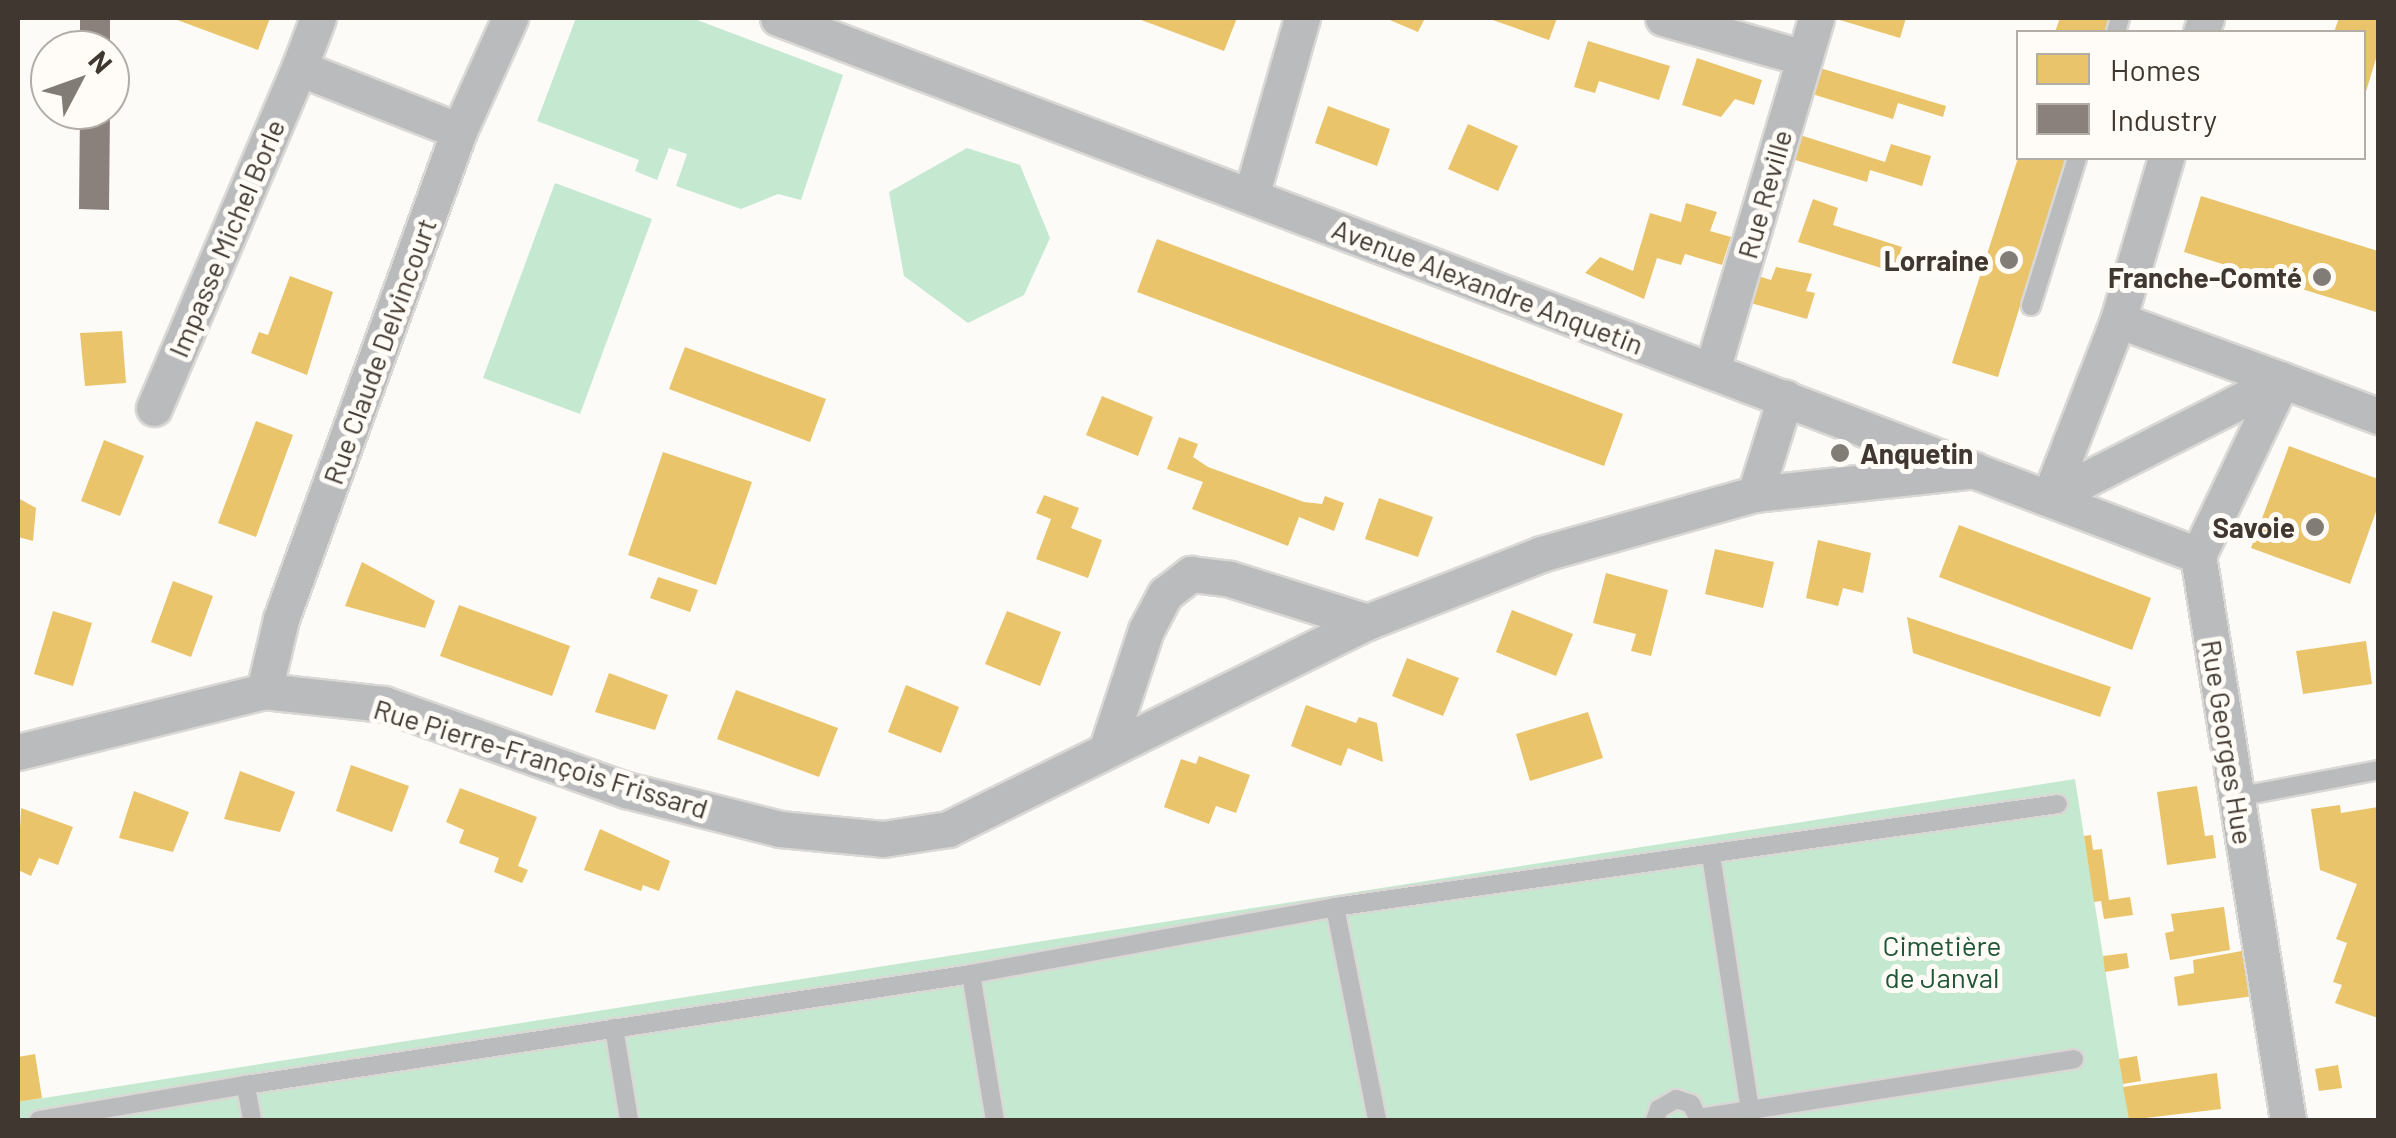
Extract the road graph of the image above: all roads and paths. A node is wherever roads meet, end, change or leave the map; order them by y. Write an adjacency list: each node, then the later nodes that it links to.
1 (318, 18): 8 (street, Impasse Michel Borle)
2 (510, 18): 9 (street, Rue Claude Delvincourt)
3 (778, 18): 12 (street, Avenue Alexandre Anquetin)
4 (1302, 18): 12 (street)
5 (1664, 18): 7 (street)
6 (1816, 18): 7 (street, Rue Reville)
7 (1804, 58): 15 (street, Rue Reville)
8 (299, 68): 9 (street); 18 (street, Impasse Michel Borle)
9 (459, 132): 25 (street, Rue Claude Delvincourt)
10 (2076, 160): 13 (lane)
11 (2165, 160): 14 (street)
12 (1251, 196): 15 (street, Avenue Alexandre Anquetin)
13 (2030, 306)
14 (2118, 320): 16 (street); 22 (street)
15 (1712, 370): 17 (street, Avenue Alexandre Anquetin)
16 (2282, 380): 19 (street); 22 (street); 23 (street)
17 (1785, 398): 20 (street, Avenue Alexandre Anquetin); 21 (street)
18 (154, 408)
19 (2378, 416)
20 (1976, 470): 21 (street, Rue Pierre-François Frissard); 22 (street, Avenue Alexandre Anquetin)
21 (1755, 494): 24 (street, Rue Pierre-François Frissard)
22 (2049, 498): 23 (street, Avenue Alexandre Anquetin)
23 (2198, 554): 29 (street, Rue Georges Hue)
24 (1367, 622): 26 (street, Rue Pierre-François Frissard); 26 (street)
25 (264, 690): 26 (street, Rue Pierre-François Frissard); 27 (street, Rue Pierre-François Frissard)
26 (1108, 745)
27 (18, 752)
28 (2378, 770): 29 (lane)
29 (2237, 797): 45 (street, Rue Georges Hue)
30 (2058, 804): 31 (lane)
31 (1710, 855): 32 (lane); 37 (lane)
32 (1335, 907): 33 (lane); 43 (lane)
33 (972, 974): 34 (lane); 42 (lane)
34 (614, 1028): 36 (lane); 41 (lane)
35 (2074, 1060): 37 (lane)
36 (246, 1084): 39 (lane); 40 (lane)
37 (1751, 1115): 38 (lane)
38 (1699, 1119): 44 (lane)
39 (39, 1120)
40 (252, 1120)
41 (629, 1120)
42 (996, 1120)
43 (1377, 1120)
44 (1655, 1120)
45 (2288, 1120)

